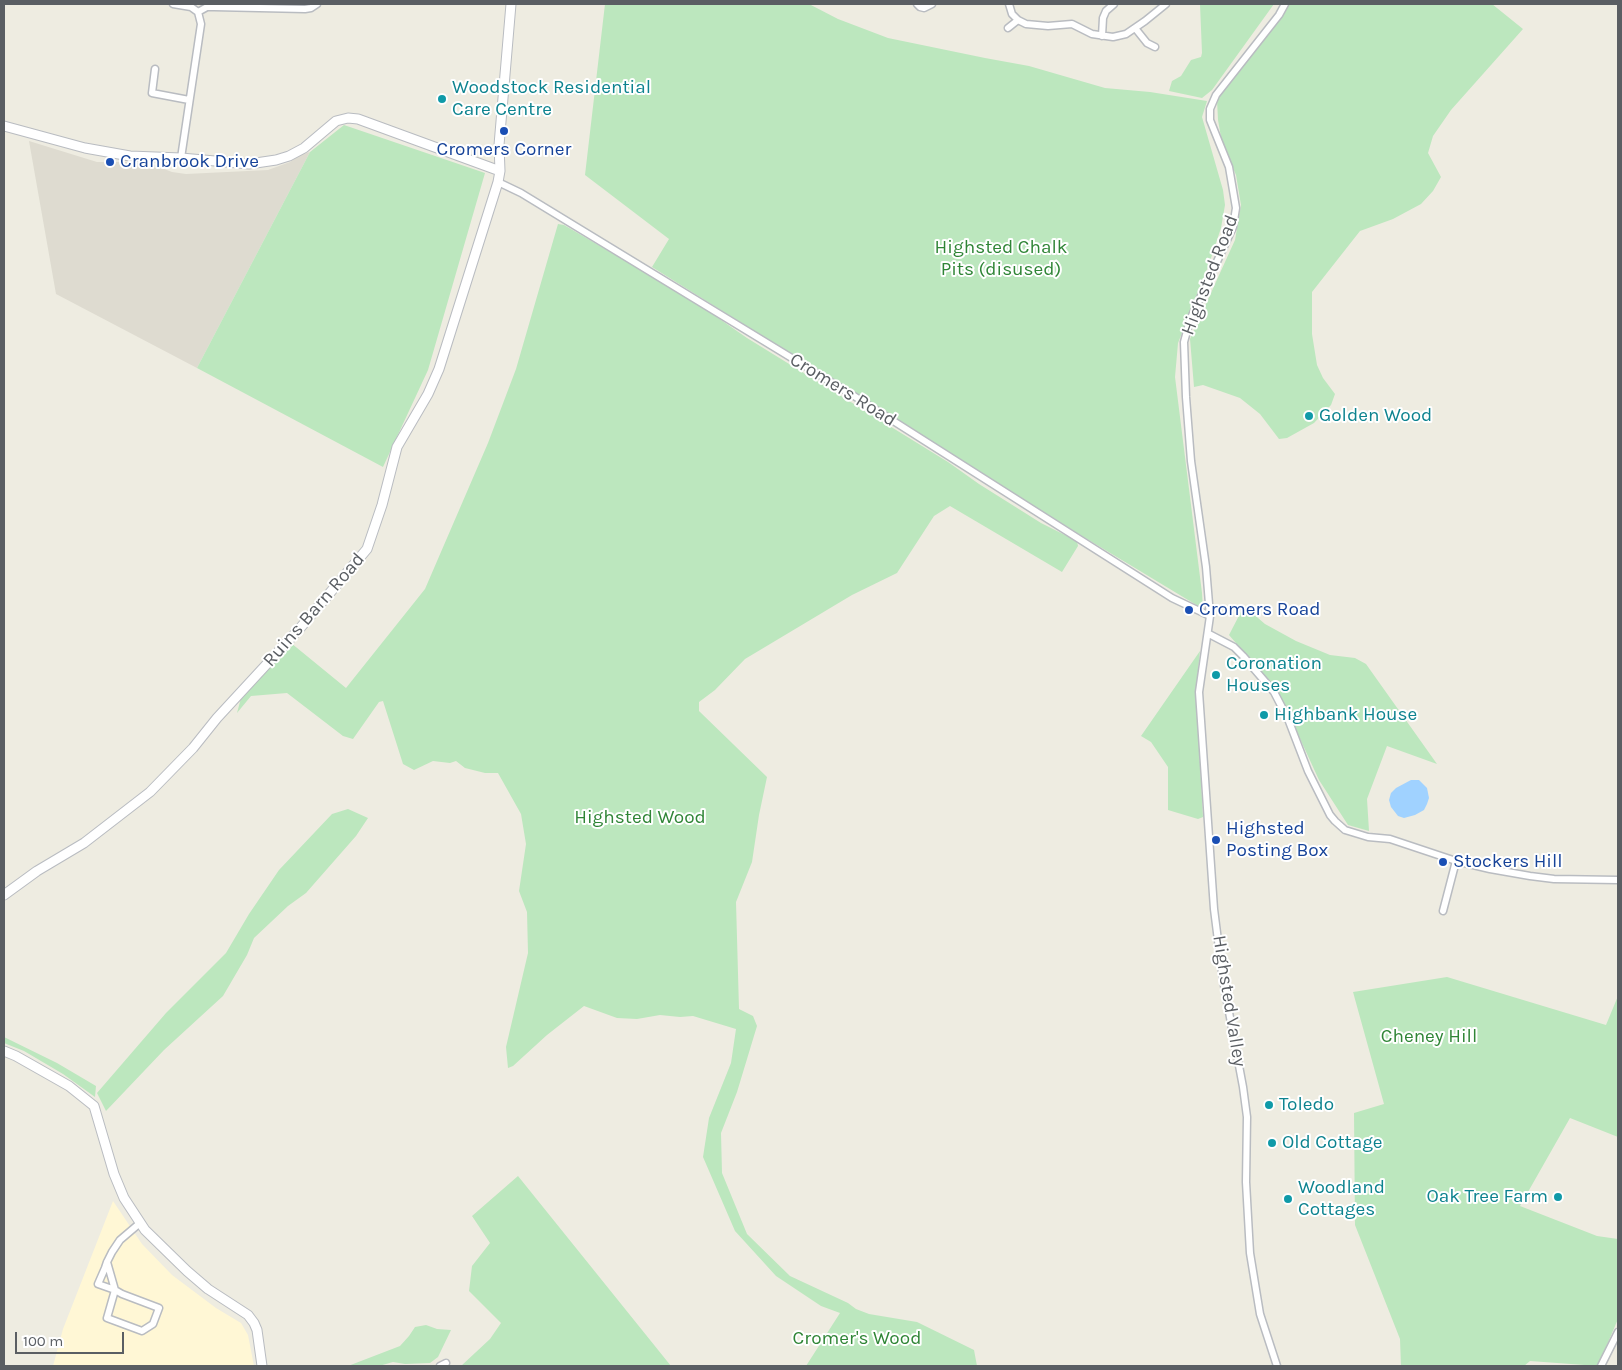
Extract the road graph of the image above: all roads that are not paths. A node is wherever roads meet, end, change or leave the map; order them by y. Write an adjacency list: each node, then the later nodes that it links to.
1 (173, 4): 10 (street)
2 (317, 4): 10 (street)
3 (511, 4): 20 (street, Ruins Barn Road)
4 (917, 4): 5 (street)
5 (932, 4)
6 (1009, 4): 11 (street)
7 (1114, 4): 14 (street)
8 (1166, 4): 13 (street)
9 (1285, 4): 22 (street, Highsted Road)
10 (198, 12): 17 (street)
11 (1018, 20): 12 (street); 14 (street)
12 (1008, 28)
13 (1135, 28): 14 (street); 15 (street)
14 (1102, 36)
15 (1155, 47)
16 (155, 69): 17 (street)
17 (189, 100): 19 (street)
18 (4, 126): 19 (street)
19 (181, 158): 20 (street)
20 (500, 171): 21 (street, Ruins Barn Road)
21 (498, 182): 22 (street, Cromers Road); 26 (street, Ruins Barn Road)
22 (1210, 616): 23 (street, Highsted Road)
23 (1208, 634): 24 (street); 34 (street, Highsted Valley)
24 (1456, 861): 25 (street); 27 (street)
25 (1618, 880)
26 (4, 895)
27 (1443, 910)
28 (4, 1051): 29 (street)
29 (140, 1223): 30 (street); 33 (street)
30 (108, 1262): 31 (street); 31 (street)
31 (114, 1290): 31 (street)
32 (1618, 1332): 35 (street)
33 (262, 1366)
34 (1277, 1366)
35 (1601, 1366)

